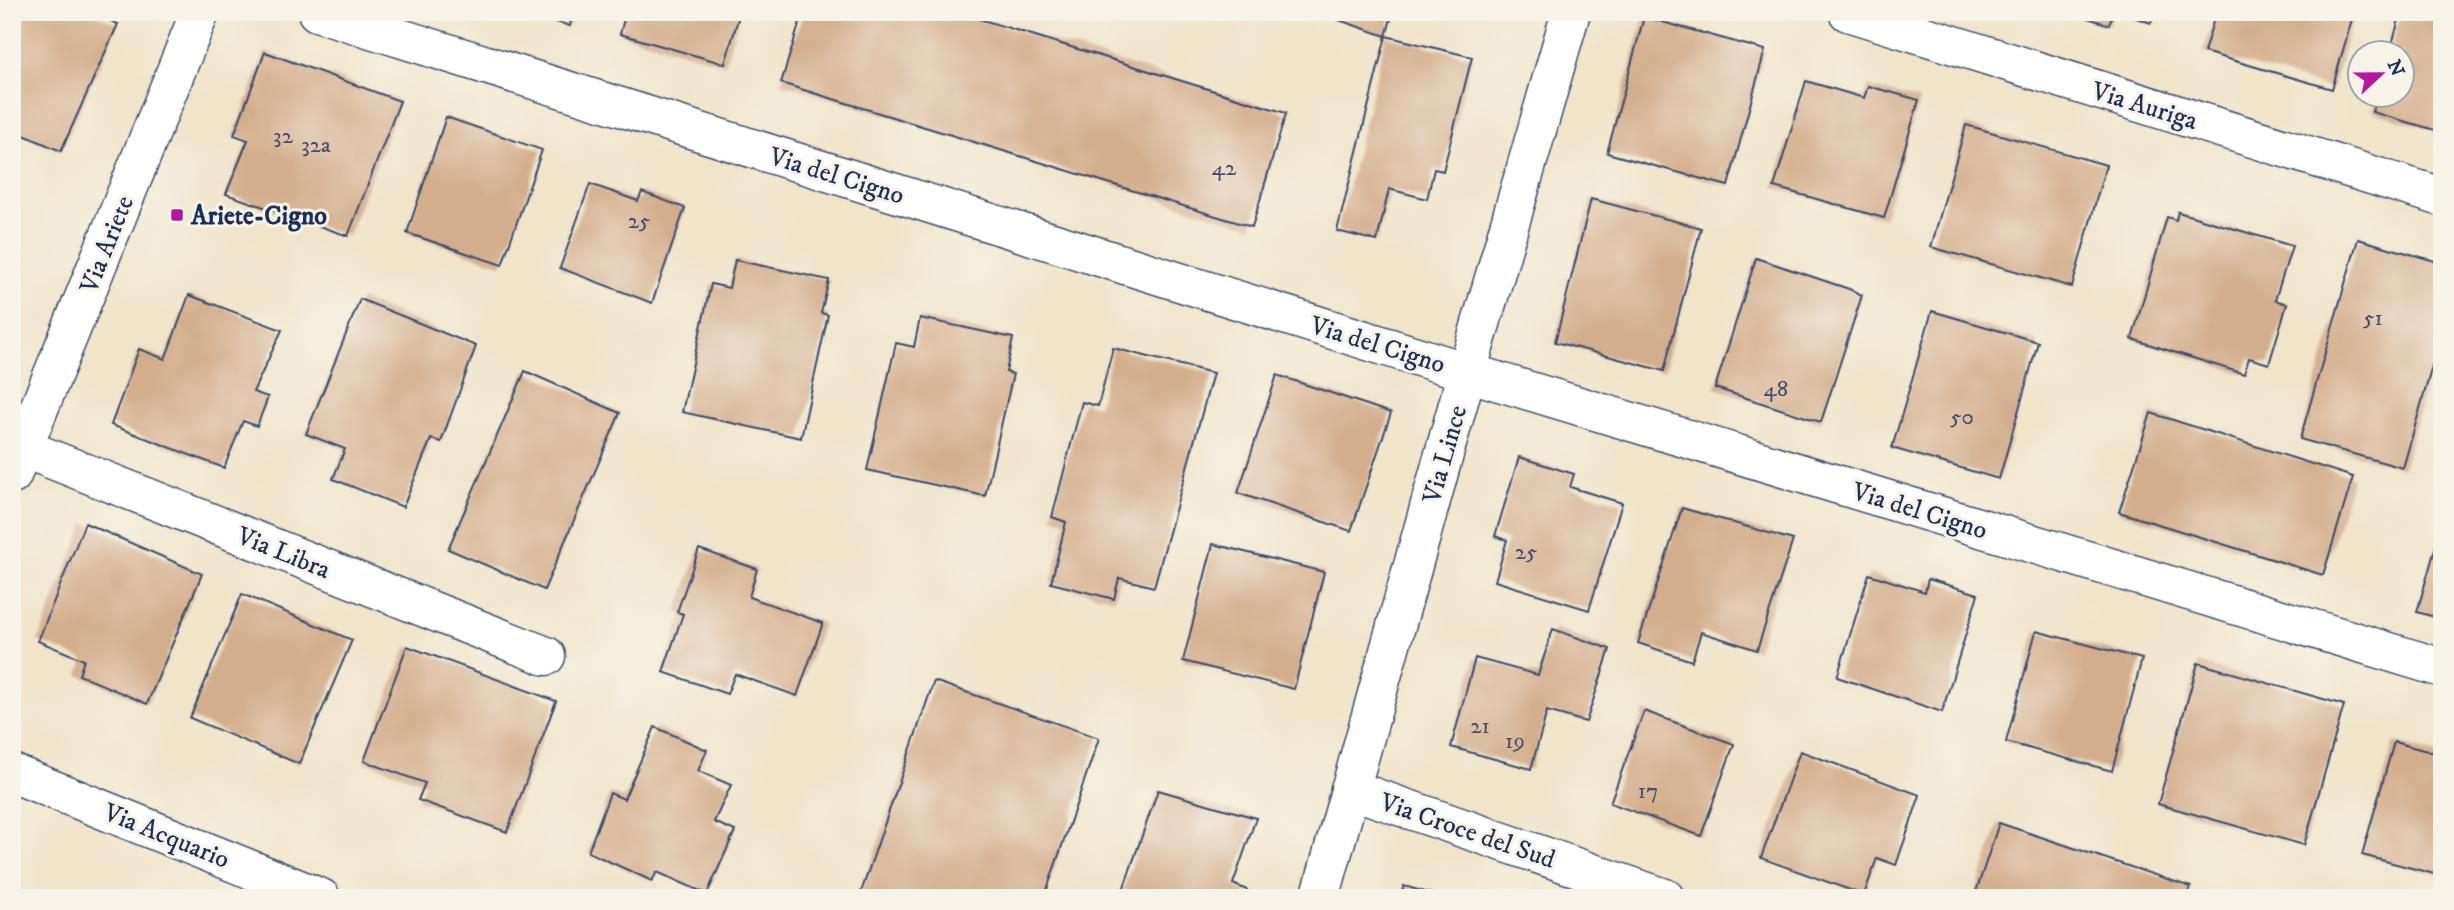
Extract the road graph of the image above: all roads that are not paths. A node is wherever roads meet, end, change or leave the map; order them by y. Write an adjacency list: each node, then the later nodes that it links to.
1 (200, 12): 7 (street, Via Ariete)
2 (317, 12): 6 (street, Via del Cigno)
3 (1571, 12): 6 (street, Via Lince)
4 (1848, 12): 5 (street, Via Auriga)
5 (2442, 197)
6 (1467, 372): 9 (street, Via del Cigno); 11 (street, Via Lince)
7 (18, 462): 8 (street, Via Libra)
8 (546, 656)
9 (2442, 668)
10 (12, 773): 12 (street, Via Acquario)
11 (1350, 789): 13 (street, Via Lince); 14 (street, Via Croce del Sud)
12 (321, 898)
13 (1320, 898)
14 (1665, 898)

